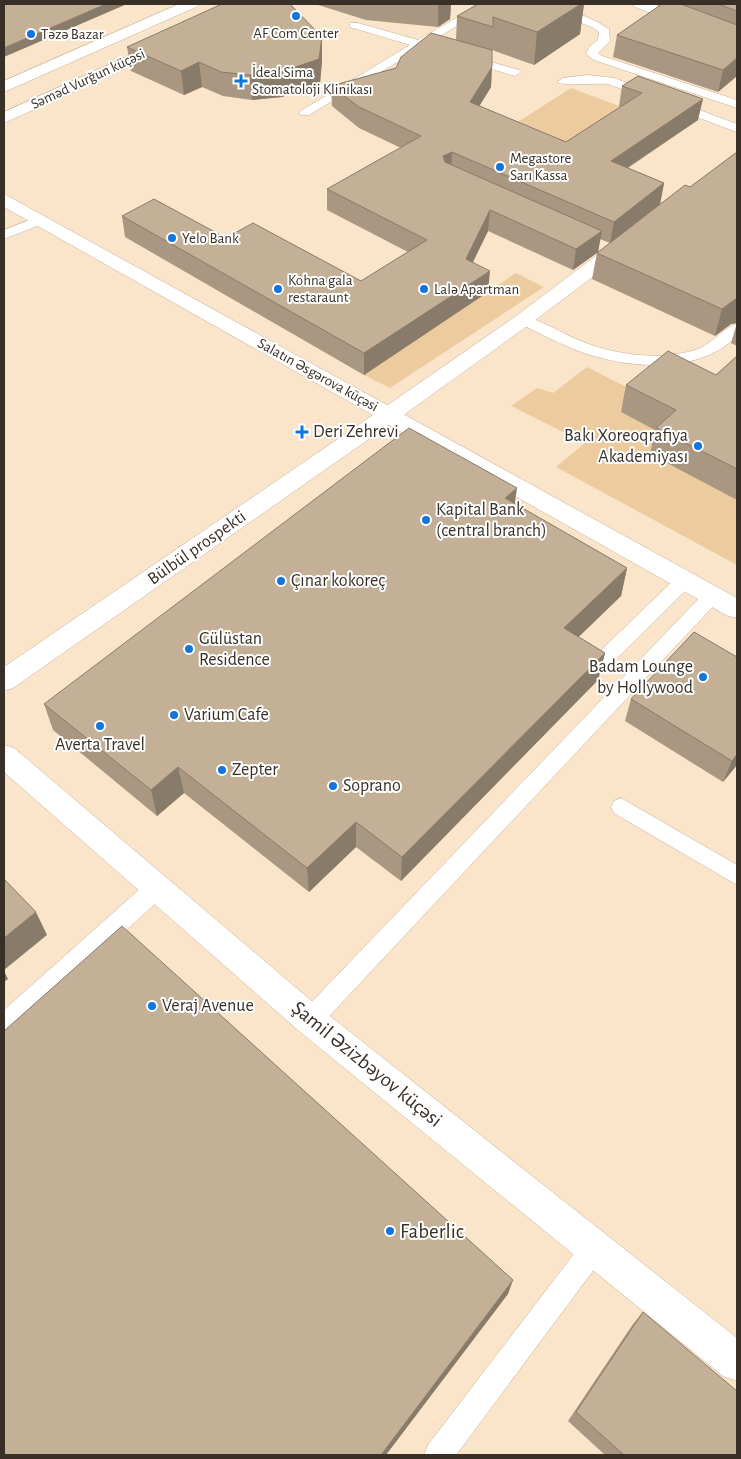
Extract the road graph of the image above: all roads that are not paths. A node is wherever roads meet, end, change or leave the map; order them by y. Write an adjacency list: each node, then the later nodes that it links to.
1 (191, 4): 13 (main road, Səməd Vurğun küçəsi)
2 (488, 4): 8 (lane)
3 (538, 4): 14 (lane)
4 (640, 4): 7 (main road)
5 (354, 25): 8 (lane)
6 (174, 40): 16 (main road, Səməd Vurğun küçəsi)
7 (737, 41)
8 (419, 44): 9 (lane); 15 (lane)
9 (438, 50)
10 (458, 56): 11 (lane)
11 (515, 72)
12 (562, 82): 17 (lane)
13 (4, 87)
14 (737, 104)
15 (304, 112)
16 (4, 118)
17 (737, 128)
18 (4, 200): 19 (main road, Salatın Əsgərova küçəsi)
19 (40, 220): 21 (lane); 26 (main road, Salatın Əsgərova küçəsi)
20 (636, 234): 23 (main road, Bülbül prospekti)
21 (4, 235)
22 (596, 244): 23 (lane)
23 (614, 252): 24 (main road, Bülbül prospekti)
24 (523, 320): 25 (lane); 26 (main road, Bülbül prospekti)
25 (737, 328)
26 (390, 414): 27 (main road, Salatın Əsgərova küçəsi); 31 (main road, Bülbül prospekti)
27 (685, 580): 28 (main road, Salatın Əsgərova küçəsi); 30 (lane)
28 (712, 595): 29 (main road, Salatın Əsgərova küçəsi); 36 (lane)
29 (737, 609)
30 (601, 662)
31 (4, 681)
32 (4, 756): 35 (main road, Şamil Əzizbəyov küçəsi)
33 (621, 807): 34 (lane)
34 (737, 876)
35 (158, 887): 36 (main road, Şamil Əzizbəyov küçəsi); 37 (lane)
36 (310, 1020): 38 (main road, Şamil Əzizbəyov küçəsi)
37 (4, 1025)
38 (595, 1247): 39 (main road, Şamil Əzizbəyov küçəsi); 40 (lane)
39 (737, 1362)
40 (438, 1455)

